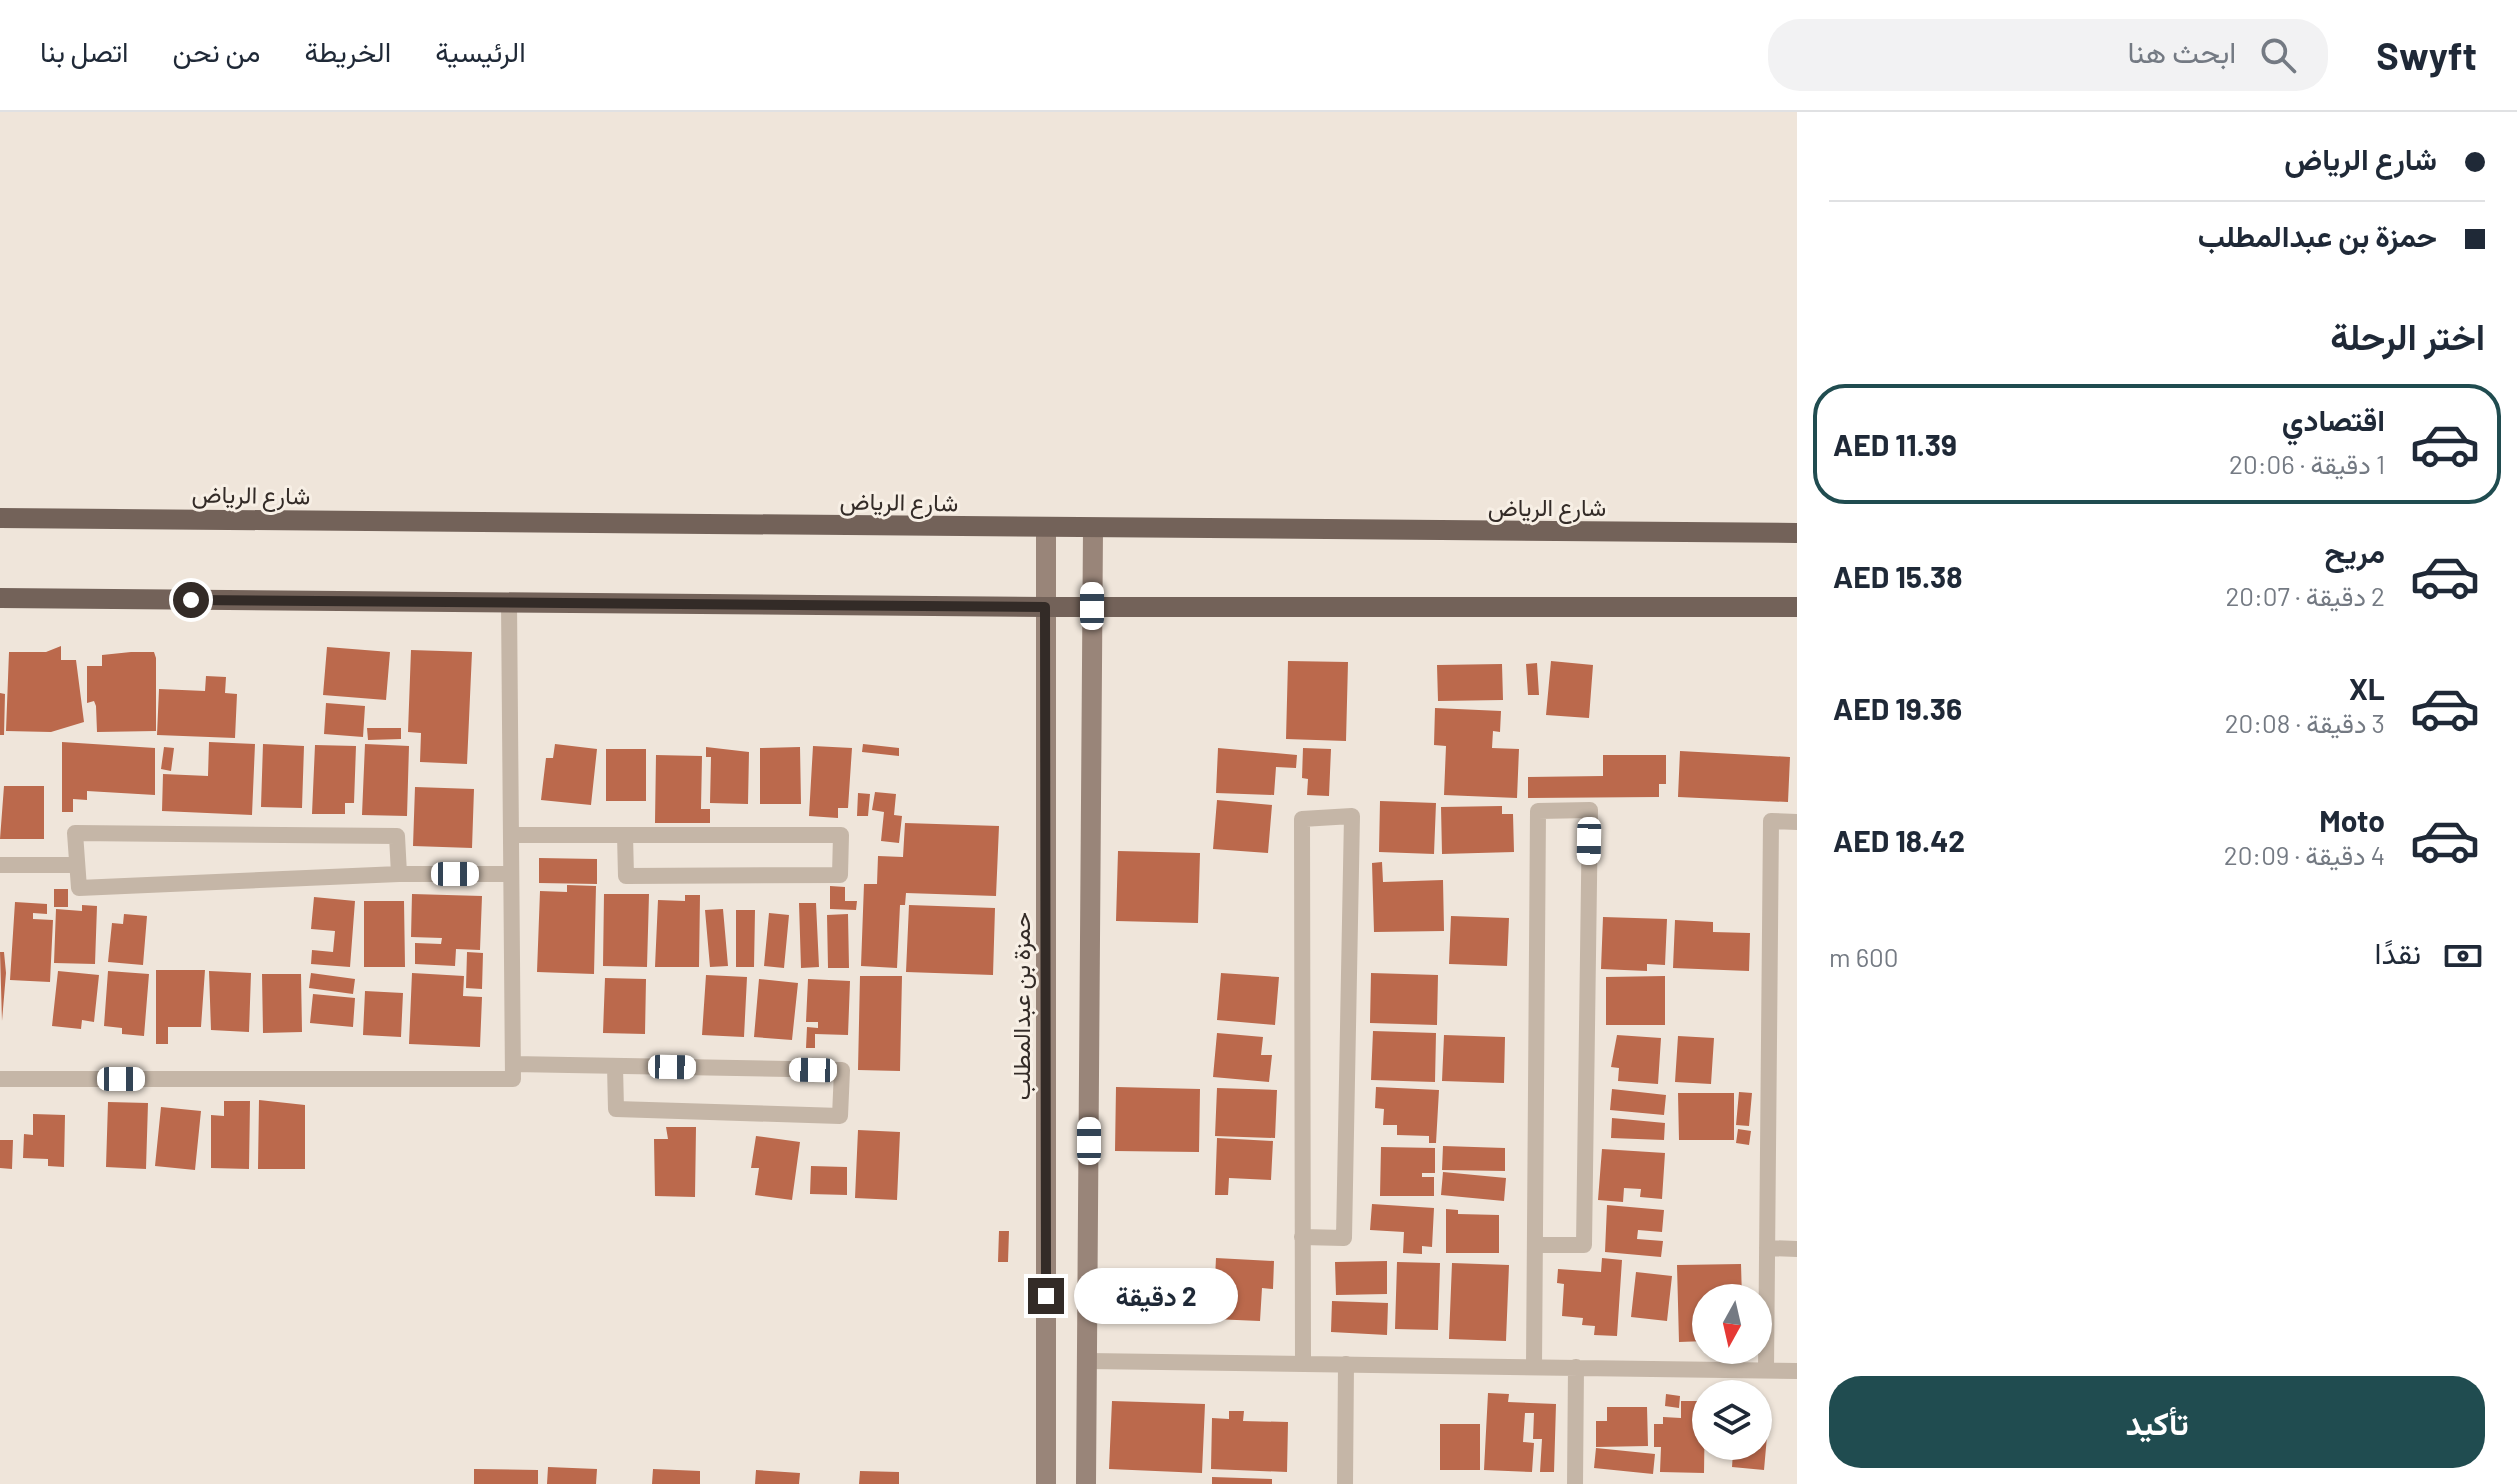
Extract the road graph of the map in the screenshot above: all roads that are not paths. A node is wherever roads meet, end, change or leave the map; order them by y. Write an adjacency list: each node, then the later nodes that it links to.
1 (0, 518): 2 (main road, شارع الرياض)
2 (1046, 529): 3 (main road, شارع الرياض); 8 (street, حمزة بن عبدالمطلب)
3 (1093, 529): 4 (main road, شارع الرياض); 7 (street)
4 (1797, 533)
5 (0, 598): 6 (main road)
6 (509, 602): 8 (main road); 11 (street)
7 (1092, 606): 8 (main road); 9 (main road); 24 (street)
8 (1045, 607): 31 (street, حمزة بن عبدالمطلب)
9 (1797, 607)
10 (1797, 822): 22 (street)
11 (511, 835): 12 (street); 16 (street)
12 (625, 835): 12 (street)
13 (0, 865): 14 (street)
14 (77, 865): 15 (street); 15 (street)
15 (399, 874): 16 (street)
16 (511, 874): 17 (street)
17 (513, 1064): 18 (street); 19 (street)
18 (615, 1066): 18 (street)
19 (0, 1079)
20 (1302, 1237): 20 (street); 25 (street)
21 (1535, 1245): 21 (street); 27 (street)
22 (1767, 1248): 23 (street); 29 (street)
23 (1797, 1249)
24 (1088, 1361): 25 (street); 32 (street)
25 (1303, 1364): 26 (street)
26 (1346, 1364): 27 (street); 33 (street)
27 (1534, 1367): 28 (street)
28 (1576, 1367): 29 (street); 34 (street)
29 (1766, 1370): 30 (street)
30 (1797, 1371)
31 (1046, 1484)
32 (1086, 1484)
33 (1345, 1484)
34 (1575, 1484)

